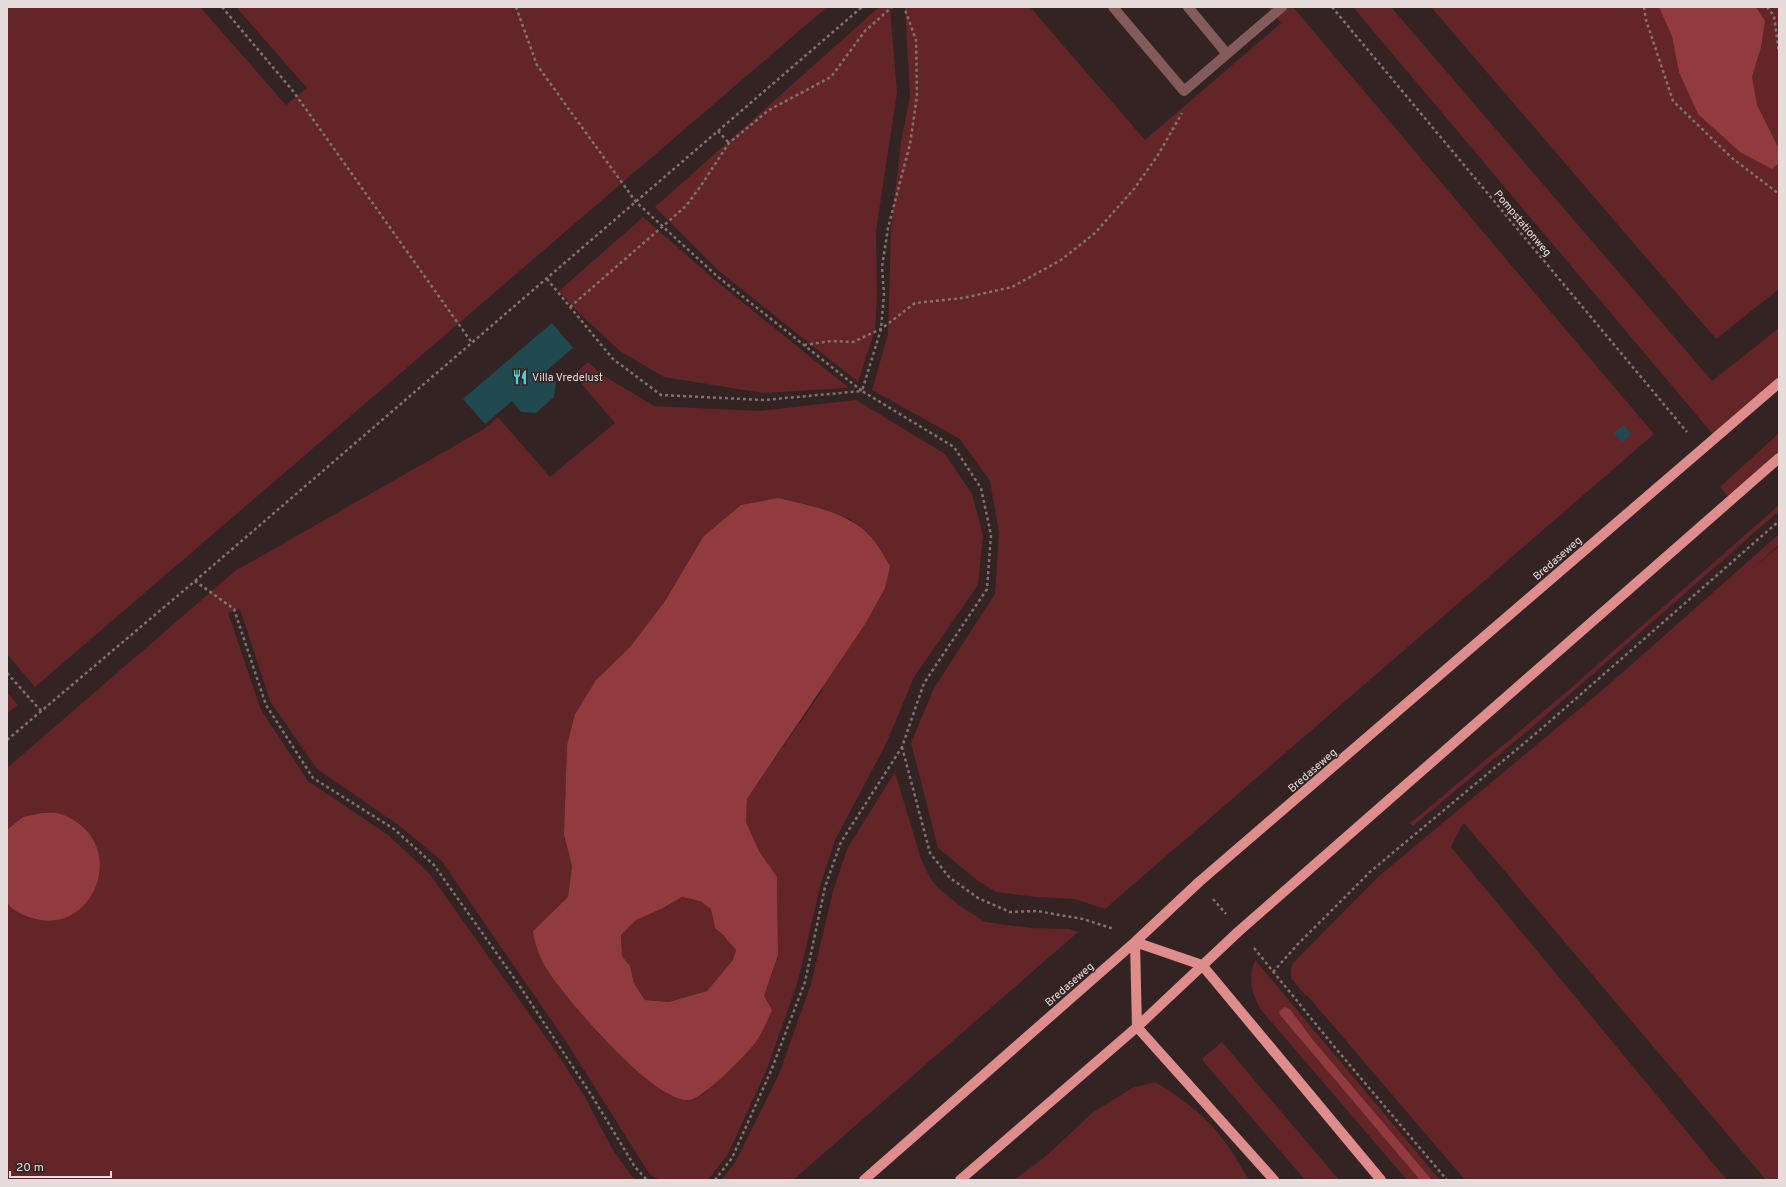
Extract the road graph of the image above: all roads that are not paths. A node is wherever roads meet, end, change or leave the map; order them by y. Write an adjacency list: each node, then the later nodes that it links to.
1 (1113, 7): 4 (lane)
2 (1188, 7): 4 (lane)
3 (1282, 7): 4 (lane)
4 (1227, 54)
5 (1779, 383): 7 (main road, Bredaseweg)
6 (1779, 458): 8 (main road)
7 (1135, 942): 8 (main road); 9 (main road); 10 (main road, Bredaseweg)
8 (1202, 965): 9 (main road); 13 (main road)
9 (1138, 1027): 11 (main road); 12 (main road)
10 (864, 1180)
11 (960, 1180)
12 (1274, 1180)
13 (1381, 1180)

